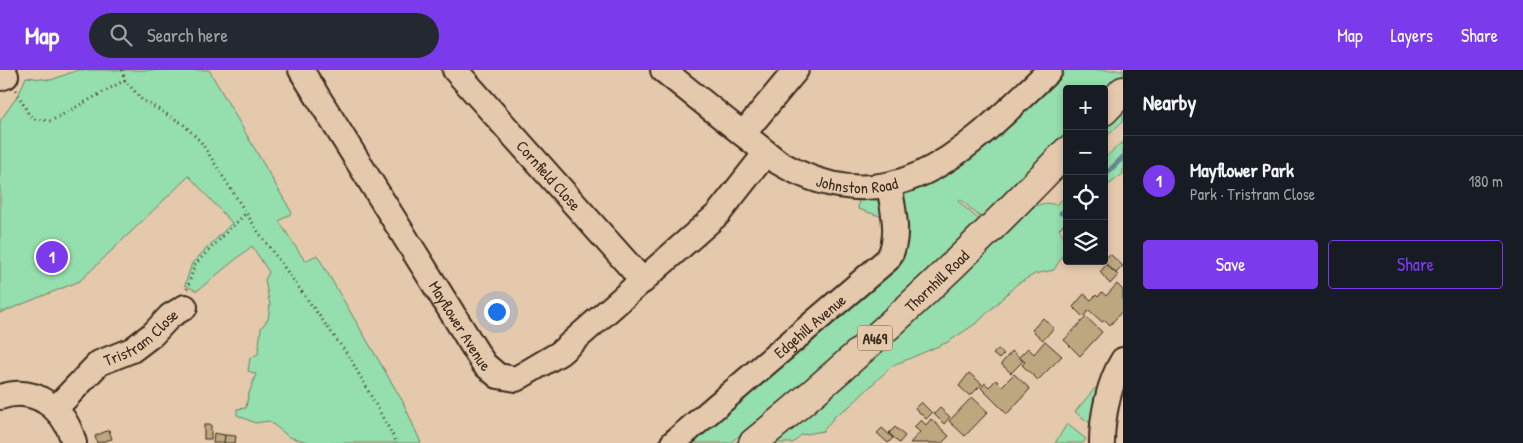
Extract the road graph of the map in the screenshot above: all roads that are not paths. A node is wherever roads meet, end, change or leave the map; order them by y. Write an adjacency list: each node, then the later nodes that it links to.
1 (302, 70): 12 (street, Mayflower Avenue)
2 (455, 70): 12 (street, Cornfield Close)
3 (663, 70): 8 (street, Johnston Road)
4 (796, 70): 8 (street)
5 (1050, 70): 11 (street, Johnston Road)
6 (1123, 91): 7 (main road)
7 (1108, 107)
8 (743, 134): 9 (street, Johnston Road)
9 (766, 153): 11 (street, Johnston Road); 12 (street, Mayflower Avenue)
10 (1063, 154): 19 (main road, Thornhill Road / A469)
11 (889, 185): 18 (street, Edgehill Avenue)
12 (642, 281)
13 (186, 298): 16 (street, Tristram Close)
14 (1123, 360): 20 (street)
15 (0, 397): 16 (street)
16 (56, 408): 17 (street)
17 (74, 443)
18 (673, 443)
19 (753, 443)
20 (1102, 443)

